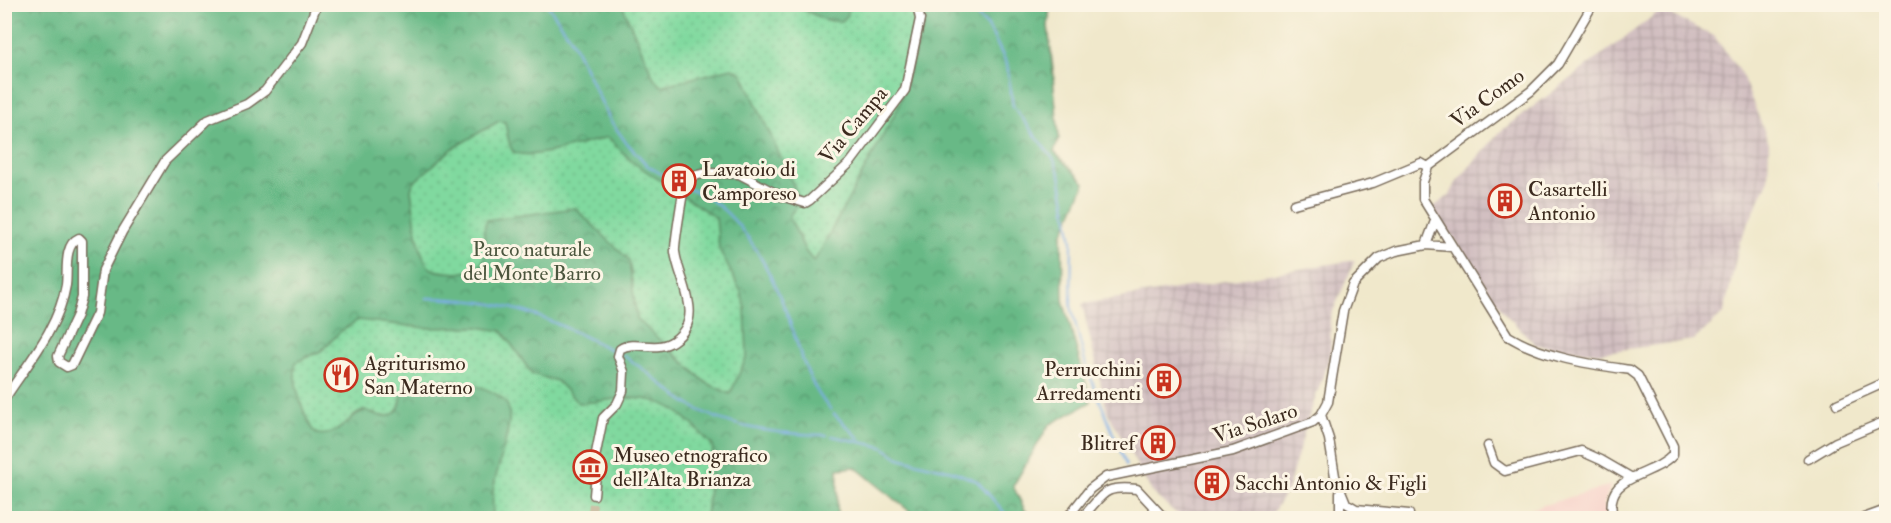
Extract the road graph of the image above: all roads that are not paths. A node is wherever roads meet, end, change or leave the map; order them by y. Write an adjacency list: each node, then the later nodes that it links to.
1 (317, 4): 10 (street)
2 (917, 4): 16 (street, Via Campa)
3 (1593, 4): 4 (street, Via Como)
4 (1428, 167): 5 (street); 6 (street)
5 (1294, 204)
6 (1435, 221): 7 (street); 8 (street)
7 (1426, 245): 8 (street, Via Solaro); 12 (street, Via Solaro)
8 (1452, 247): 18 (street)
9 (1887, 382): 11 (street)
10 (4, 400)
11 (1837, 404)
12 (1322, 415): 19 (street); 23 (street, Via Solaro)
13 (1887, 421): 15 (street)
14 (1488, 446): 18 (street)
15 (1808, 459)
16 (594, 463)
17 (596, 474): 20 (street)
18 (1632, 478): 27 (street)
19 (1340, 493): 22 (street); 26 (street)
20 (594, 495)
21 (1887, 510): 28 (street)
22 (1409, 514)
23 (1067, 519)
24 (1081, 519): 25 (street)
25 (1164, 519)
26 (1340, 519)
27 (1613, 519)
28 (1864, 519)

